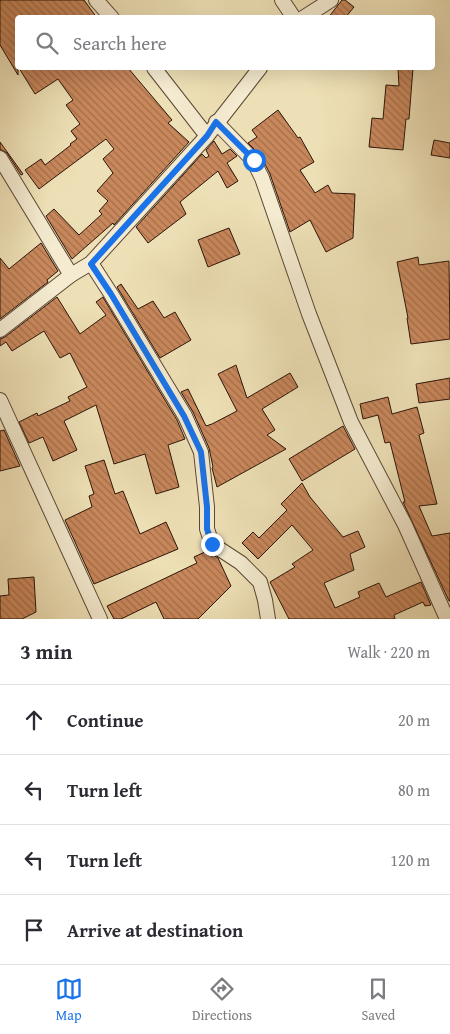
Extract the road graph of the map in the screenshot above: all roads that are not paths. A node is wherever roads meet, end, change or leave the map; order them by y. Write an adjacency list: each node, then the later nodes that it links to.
1 (96, 0): 4 (street)
2 (282, 0): 5 (street)
3 (331, 0): 6 (street)
4 (109, 15)
5 (292, 15)
6 (308, 15)
7 (156, 70): 10 (street)
8 (258, 70): 9 (street)
9 (216, 122): 10 (street); 18 (street)
10 (207, 136): 12 (street)
11 (0, 158): 13 (street)
12 (91, 264): 13 (street); 17 (street)
13 (71, 275): 14 (street)
14 (0, 330)
15 (0, 400): 16 (street)
16 (100, 619)
17 (268, 619)
18 (447, 619)

